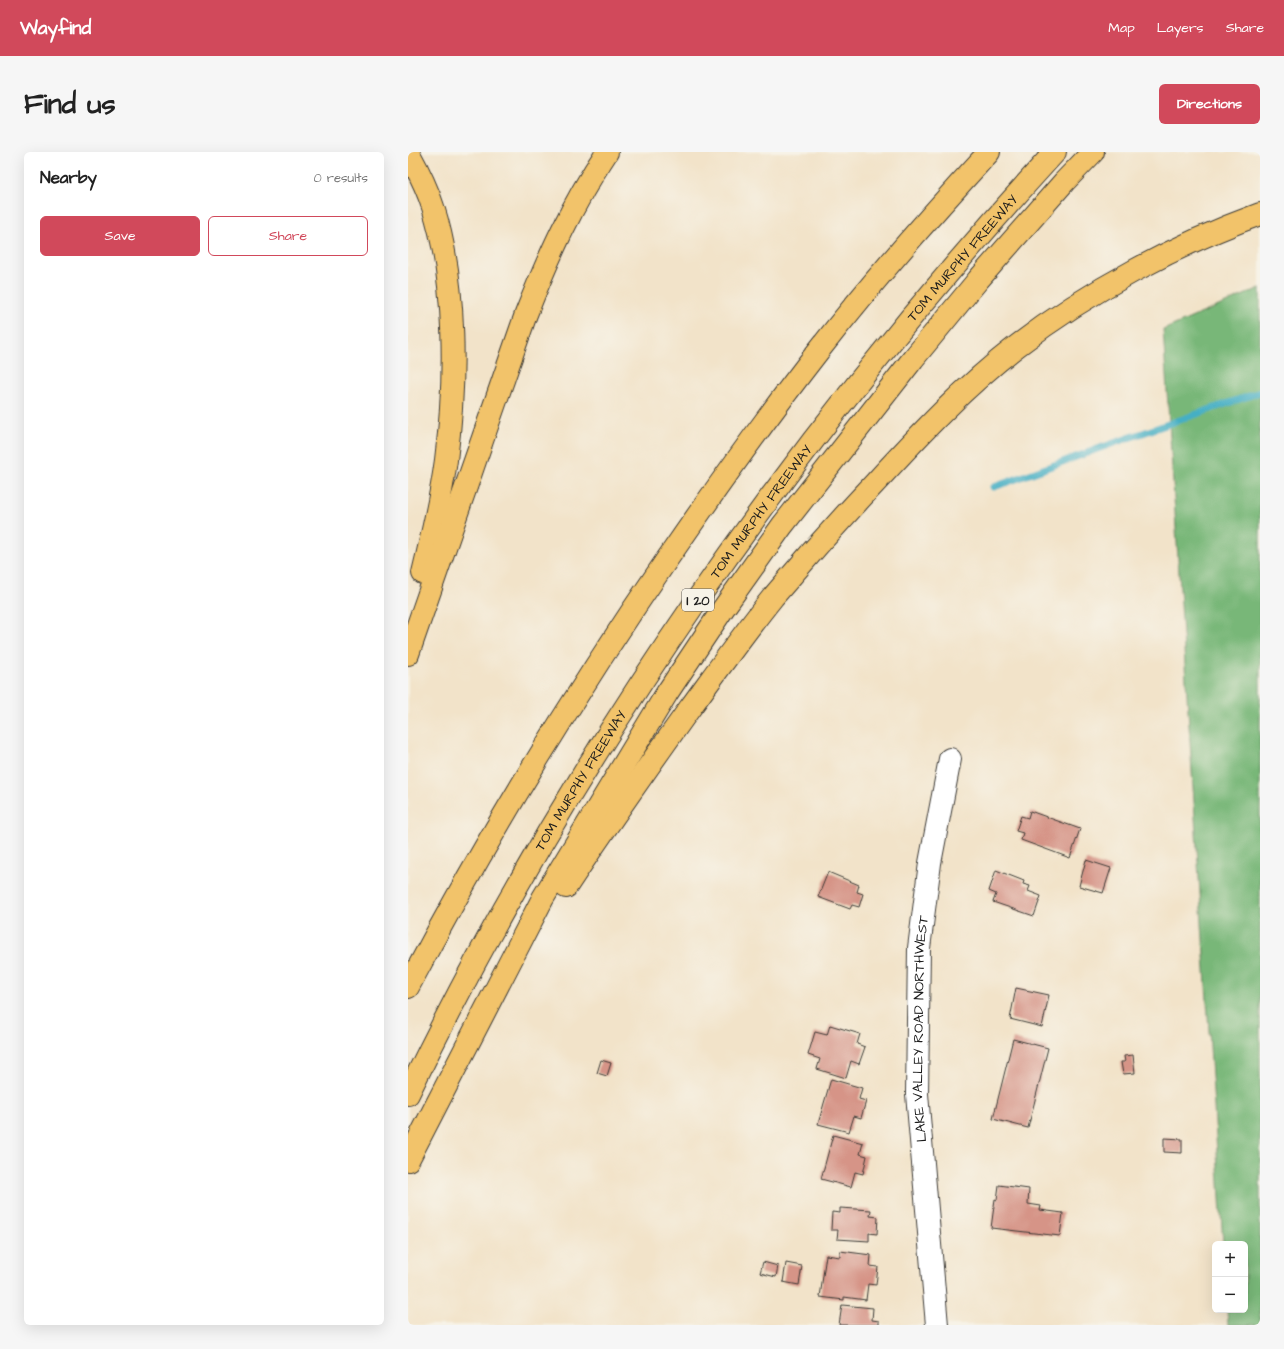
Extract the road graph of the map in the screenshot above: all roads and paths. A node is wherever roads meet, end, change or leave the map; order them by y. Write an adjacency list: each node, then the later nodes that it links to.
1 (408, 152): 7 (highway)
2 (607, 152): 8 (highway)
3 (989, 152): 10 (highway)
4 (1055, 152): 12 (highway, TOM MURPHY FREEWAY / I 20)
5 (1093, 152): 11 (highway)
6 (1260, 214): 11 (highway)
7 (408, 638)
8 (408, 654)
9 (950, 759): 14 (street, LAKE VALLEY ROAD NORTHWEST)
10 (408, 987)
11 (468, 1044): 13 (highway)
12 (408, 1094)
13 (408, 1160)
14 (937, 1325)

